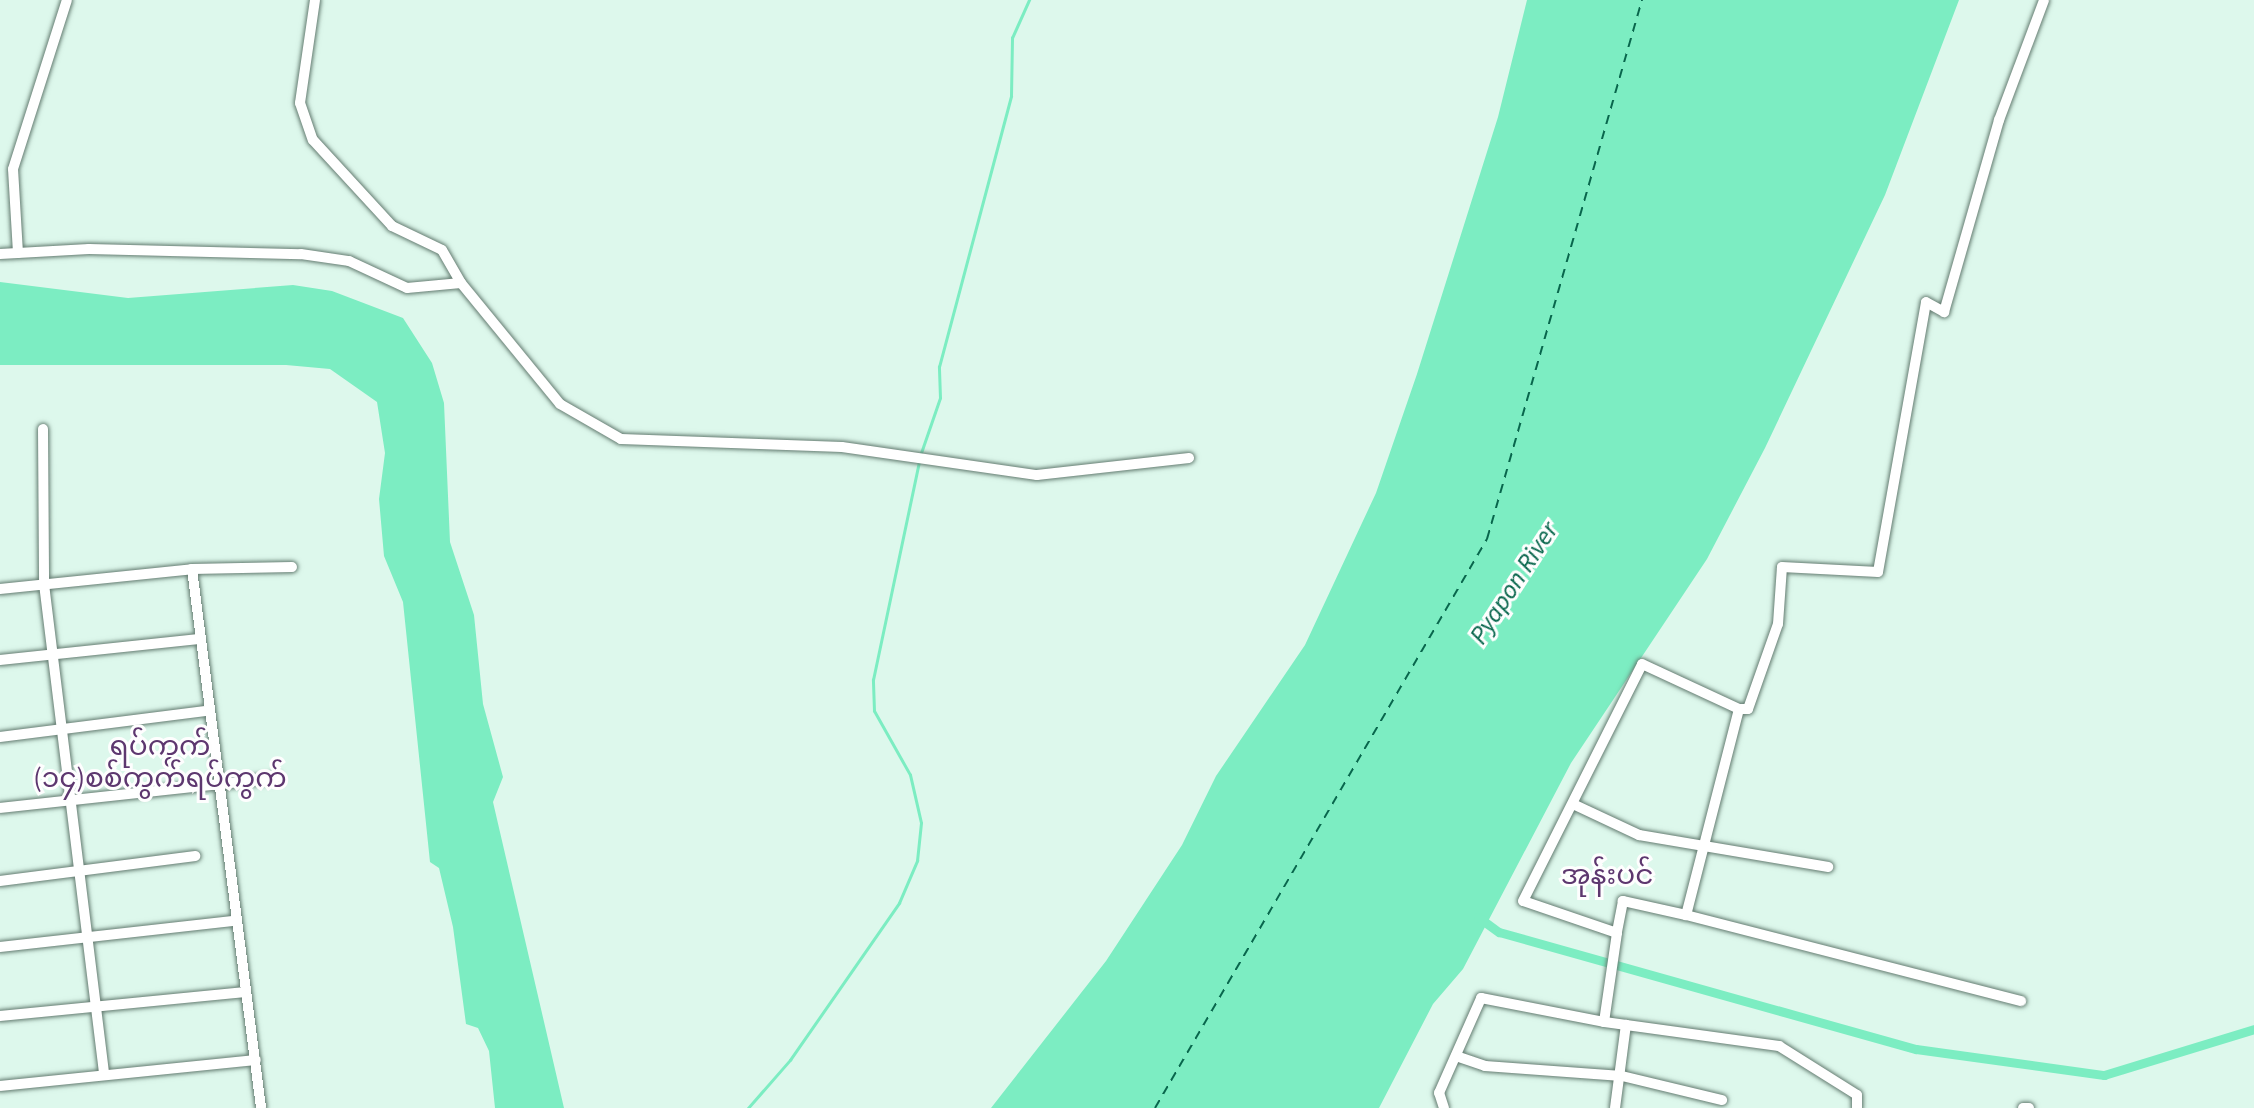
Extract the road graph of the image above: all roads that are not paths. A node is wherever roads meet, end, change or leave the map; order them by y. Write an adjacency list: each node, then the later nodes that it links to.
1 (67, 0): 4 (street)
2 (315, 0): 6 (street)
3 (2044, 0): 16 (street)
4 (18, 253): 5 (street); 6 (street)
5 (0, 254)
6 (461, 283): 8 (street)
7 (43, 429): 11 (street)
8 (1189, 458)
9 (292, 568): 10 (street)
10 (192, 569): 11 (street); 13 (street)
11 (44, 584): 12 (street); 14 (street)
12 (0, 589)
13 (200, 639): 14 (street); 17 (street)
14 (52, 652): 15 (street); 18 (street)
15 (0, 660)
16 (1739, 709): 23 (street); 25 (street)
17 (207, 711): 18 (street); 21 (street)
18 (60, 729): 19 (street); 22 (street)
19 (0, 737)
20 (277, 778): 21 (street)
21 (216, 784): 22 (street); 31 (street)
22 (68, 801): 24 (street); 28 (street)
23 (1575, 805): 25 (street); 32 (street)
24 (0, 808)
25 (1706, 844): 27 (street); 30 (street)
26 (195, 856): 28 (street)
27 (1828, 867)
28 (77, 871): 29 (street); 33 (street)
29 (0, 881)
30 (1686, 915): 32 (street); 36 (street)
31 (233, 921): 33 (street); 35 (street)
32 (1617, 933): 39 (street)
33 (86, 937): 34 (street); 37 (street)
34 (0, 947)
35 (243, 992): 37 (street); 42 (street)
36 (2021, 1001)
37 (95, 1006): 38 (street); 43 (street)
38 (0, 1016)
39 (1604, 1022): 40 (street); 41 (street)
40 (1626, 1025): 44 (street); 50 (street)
41 (1455, 1056): 44 (street); 48 (street)
42 (256, 1060): 43 (street); 47 (street)
43 (104, 1073): 45 (street)
44 (1620, 1076): 46 (street); 49 (street)
45 (0, 1086)
46 (1722, 1100)
47 (261, 1108)
48 (1444, 1108)
49 (1615, 1108)
50 (1857, 1108)
51 (2024, 1108): 52 (street)
52 (2029, 1108)

